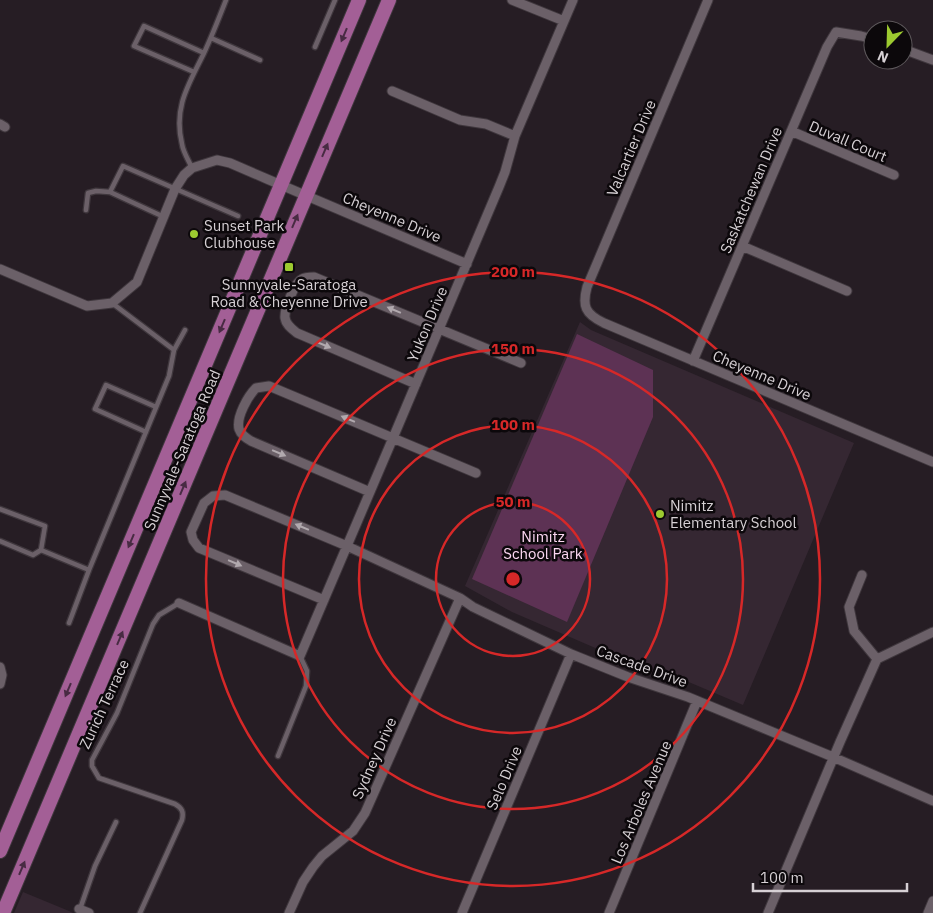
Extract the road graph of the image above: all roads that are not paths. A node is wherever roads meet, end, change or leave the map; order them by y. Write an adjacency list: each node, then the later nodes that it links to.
1 (226, 0): 10 (lane)
2 (335, 0): 11 (lane)
3 (359, 0): 22 (main road, Sunnyvale-Saratoga Road, one-way to 22)
4 (389, 0): 25 (main road, Sunnyvale-Saratoga Road, one-way to 4)
5 (512, 0): 8 (street)
6 (573, 0): 8 (street, Yukon Drive)
7 (708, 0): 34 (street, Valcartier Drive)
8 (564, 21): 19 (street, Yukon Drive)
9 (863, 36): 18 (street, Saskatchewan Drive)
10 (211, 38): 13 (lane); 14 (lane)
11 (315, 47)
12 (913, 52): 15 (street)
13 (204, 53): 16 (lane); 16 (lane)
14 (260, 60)
15 (933, 60)
16 (194, 72): 20 (lane)
17 (392, 91): 19 (street)
18 (791, 131): 21 (street, Duvall Court); 29 (street, Saskatchewan Drive)
19 (515, 136): 30 (street, Yukon Drive)
20 (192, 168): 22 (street, Cheyenne Drive); 23 (street)
21 (894, 175)
22 (282, 185): 25 (street, Cheyenne Drive); 68 (main road, Sunnyvale-Saratoga Road, one-way to 68)
23 (175, 189): 24 (lane); 27 (lane); 28 (street)
24 (110, 192): 26 (lane); 28 (lane)
25 (306, 195): 30 (street, Cheyenne Drive); 71 (main road, Sunnyvale-Saratoga Road, one-way to 25)
26 (86, 210)
27 (238, 216)
28 (164, 217): 33 (street)
29 (742, 246): 32 (street); 38 (street, Saskatchewan Drive)
30 (467, 264): 35 (street, Yukon Drive)
31 (0, 269): 33 (street)
32 (847, 291)
33 (112, 303): 37 (lane)
34 (586, 308): 38 (street, Cheyenne Drive)
35 (439, 329): 39 (street); 40 (street, Yukon Drive); 40 (street, one-way to 40)
36 (185, 330): 37 (lane)
37 (174, 350): 41 (lane)
38 (693, 361): 44 (street, Cheyenne Drive)
39 (521, 363)
40 (416, 384): 43 (street, Yukon Drive)
41 (156, 407): 42 (lane); 42 (lane)
42 (146, 432): 51 (lane)
43 (394, 438): 45 (street); 46 (street, Yukon Drive); 46 (street, one-way to 46)
44 (932, 458)
45 (476, 473)
46 (370, 492): 49 (street, Yukon Drive)
47 (0, 509): 50 (lane)
48 (0, 541): 50 (lane)
49 (347, 546): 53 (street, Cascade Drive); 54 (street, Yukon Drive); 54 (street, Cascade Drive, one-way to 54)
50 (41, 550): 51 (lane)
51 (89, 570): 56 (lane)
52 (862, 576): 60 (street)
53 (460, 598): 58 (street, Cascade Drive); 74 (street, Sydney Drive)
54 (324, 600): 59 (street, Yukon Drive)
55 (179, 603): 59 (street); 73 (lane, Zurich Terrace)
56 (69, 623)
57 (933, 632): 60 (street)
58 (571, 654): 63 (street, Cascade Drive); 75 (street, Selo Drive)
59 (300, 656): 64 (lane)
60 (877, 659): 65 (street)
61 (0, 667): 62 (street)
62 (0, 684)
63 (697, 701): 65 (street, Cascade Drive); 76 (street, Los Arboles Avenue)
64 (278, 756)
65 (834, 757): 66 (street, Cascade Drive); 77 (street)
66 (933, 801)
67 (116, 822): 70 (lane)
68 (0, 851)
69 (933, 901): 78 (street)
70 (80, 909): 72 (street)
71 (3, 913)
72 (89, 913)
73 (140, 913)
74 (289, 913)
75 (462, 913)
76 (609, 913)
77 (768, 913)
78 (928, 913)

